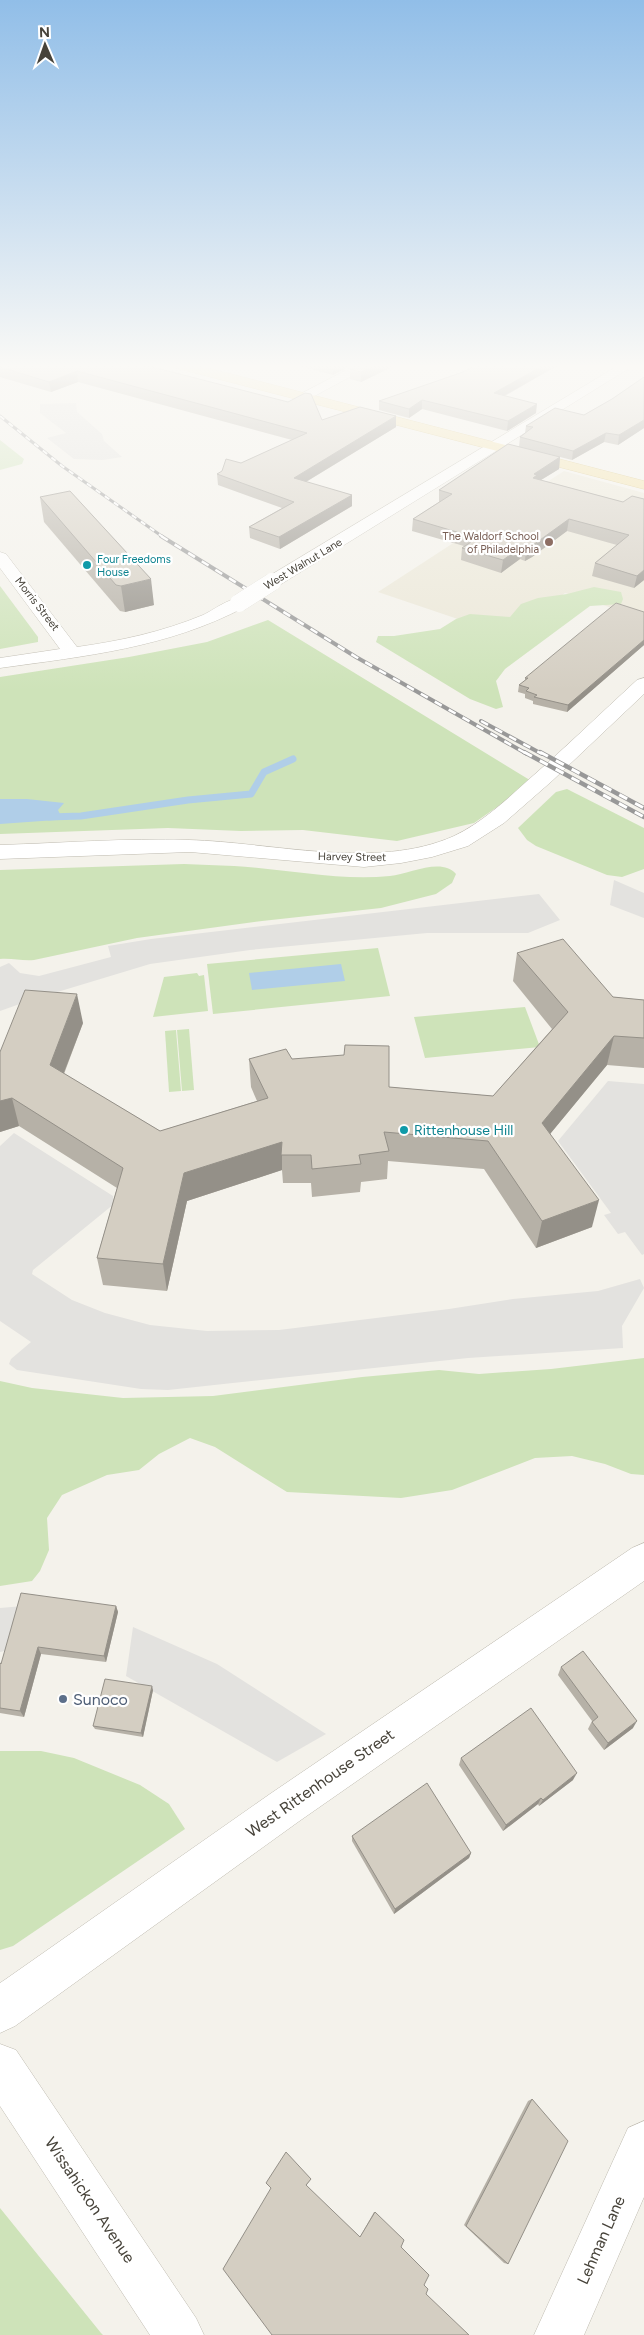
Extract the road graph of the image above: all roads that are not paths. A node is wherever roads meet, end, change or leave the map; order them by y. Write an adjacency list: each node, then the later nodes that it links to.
1 (451, 473): 5 (street, West Walnut Lane, bridge)
2 (598, 473): 3 (main road)
3 (644, 485)
4 (0, 557): 5 (street, Morris Street)
5 (72, 653): 6 (street, West Walnut Lane)
6 (0, 663)
7 (644, 684): 8 (street, Harvey Street)
8 (0, 852)
9 (644, 1560): 10 (street, West Rittenhouse Street)
10 (0, 2011)
11 (0, 2066): 13 (street, Wissahickon Avenue)
12 (644, 2144): 14 (street, Lehman Lane)
13 (179, 2335)
14 (559, 2335)

